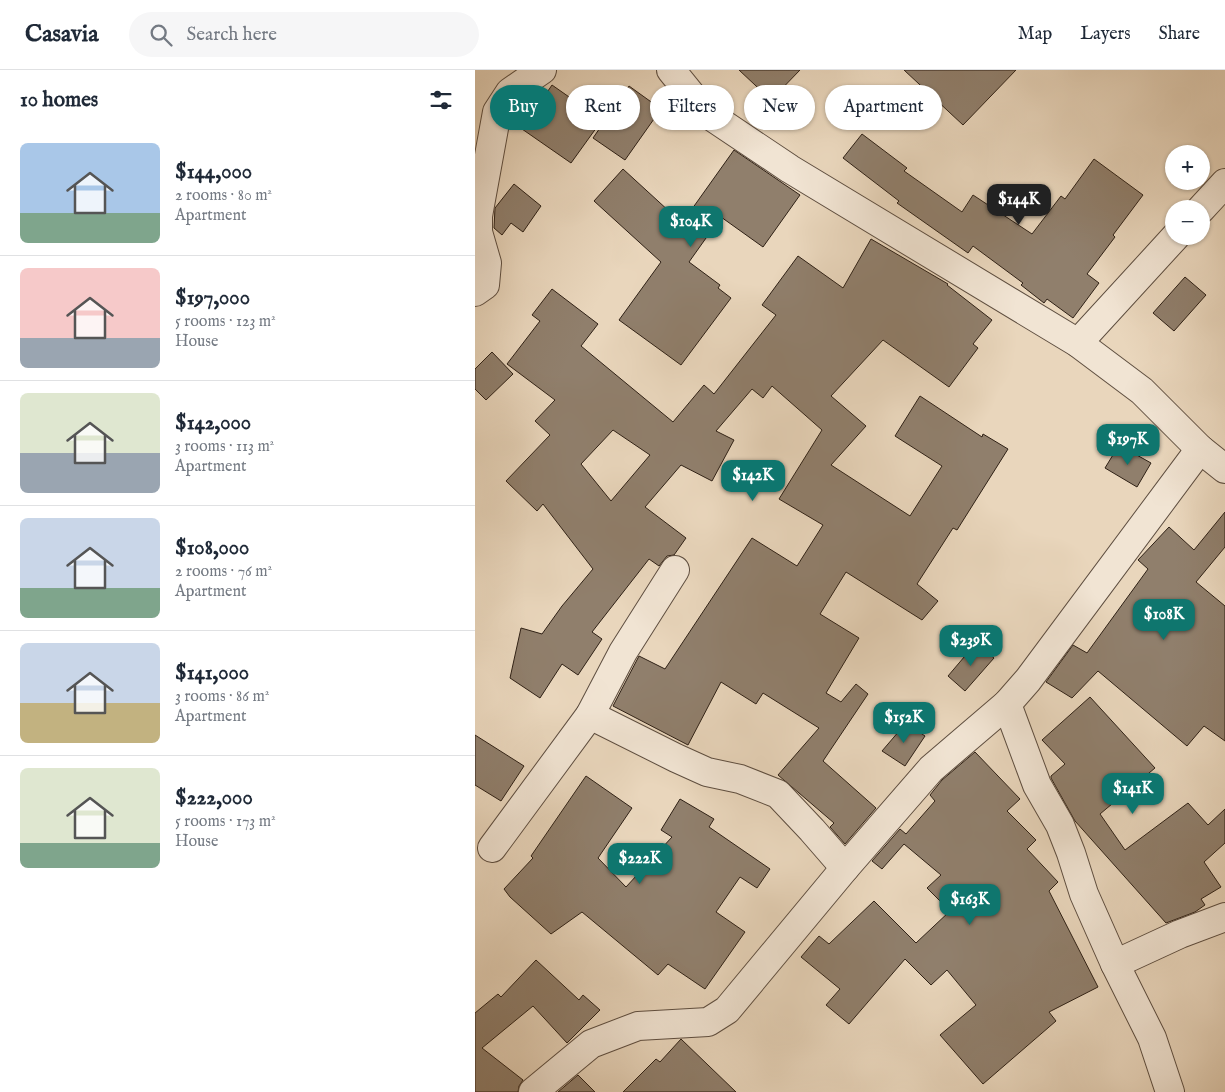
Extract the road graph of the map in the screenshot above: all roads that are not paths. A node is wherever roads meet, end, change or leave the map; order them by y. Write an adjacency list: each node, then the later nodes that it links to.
1 (542, 70): 6 (street)
2 (671, 70): 7 (street)
3 (1225, 183): 4 (street)
4 (1209, 200)
5 (1168, 245): 7 (street)
6 (475, 292)
7 (1078, 343): 8 (street)
8 (1200, 449): 9 (street); 11 (street)
9 (1225, 469)
10 (675, 570): 12 (street)
11 (1007, 704): 14 (street); 16 (street)
12 (590, 715): 13 (street); 14 (street)
13 (492, 848)
14 (845, 868): 17 (street)
15 (1225, 916): 16 (street)
16 (1115, 964): 18 (street)
17 (533, 1092)
18 (1170, 1092)

